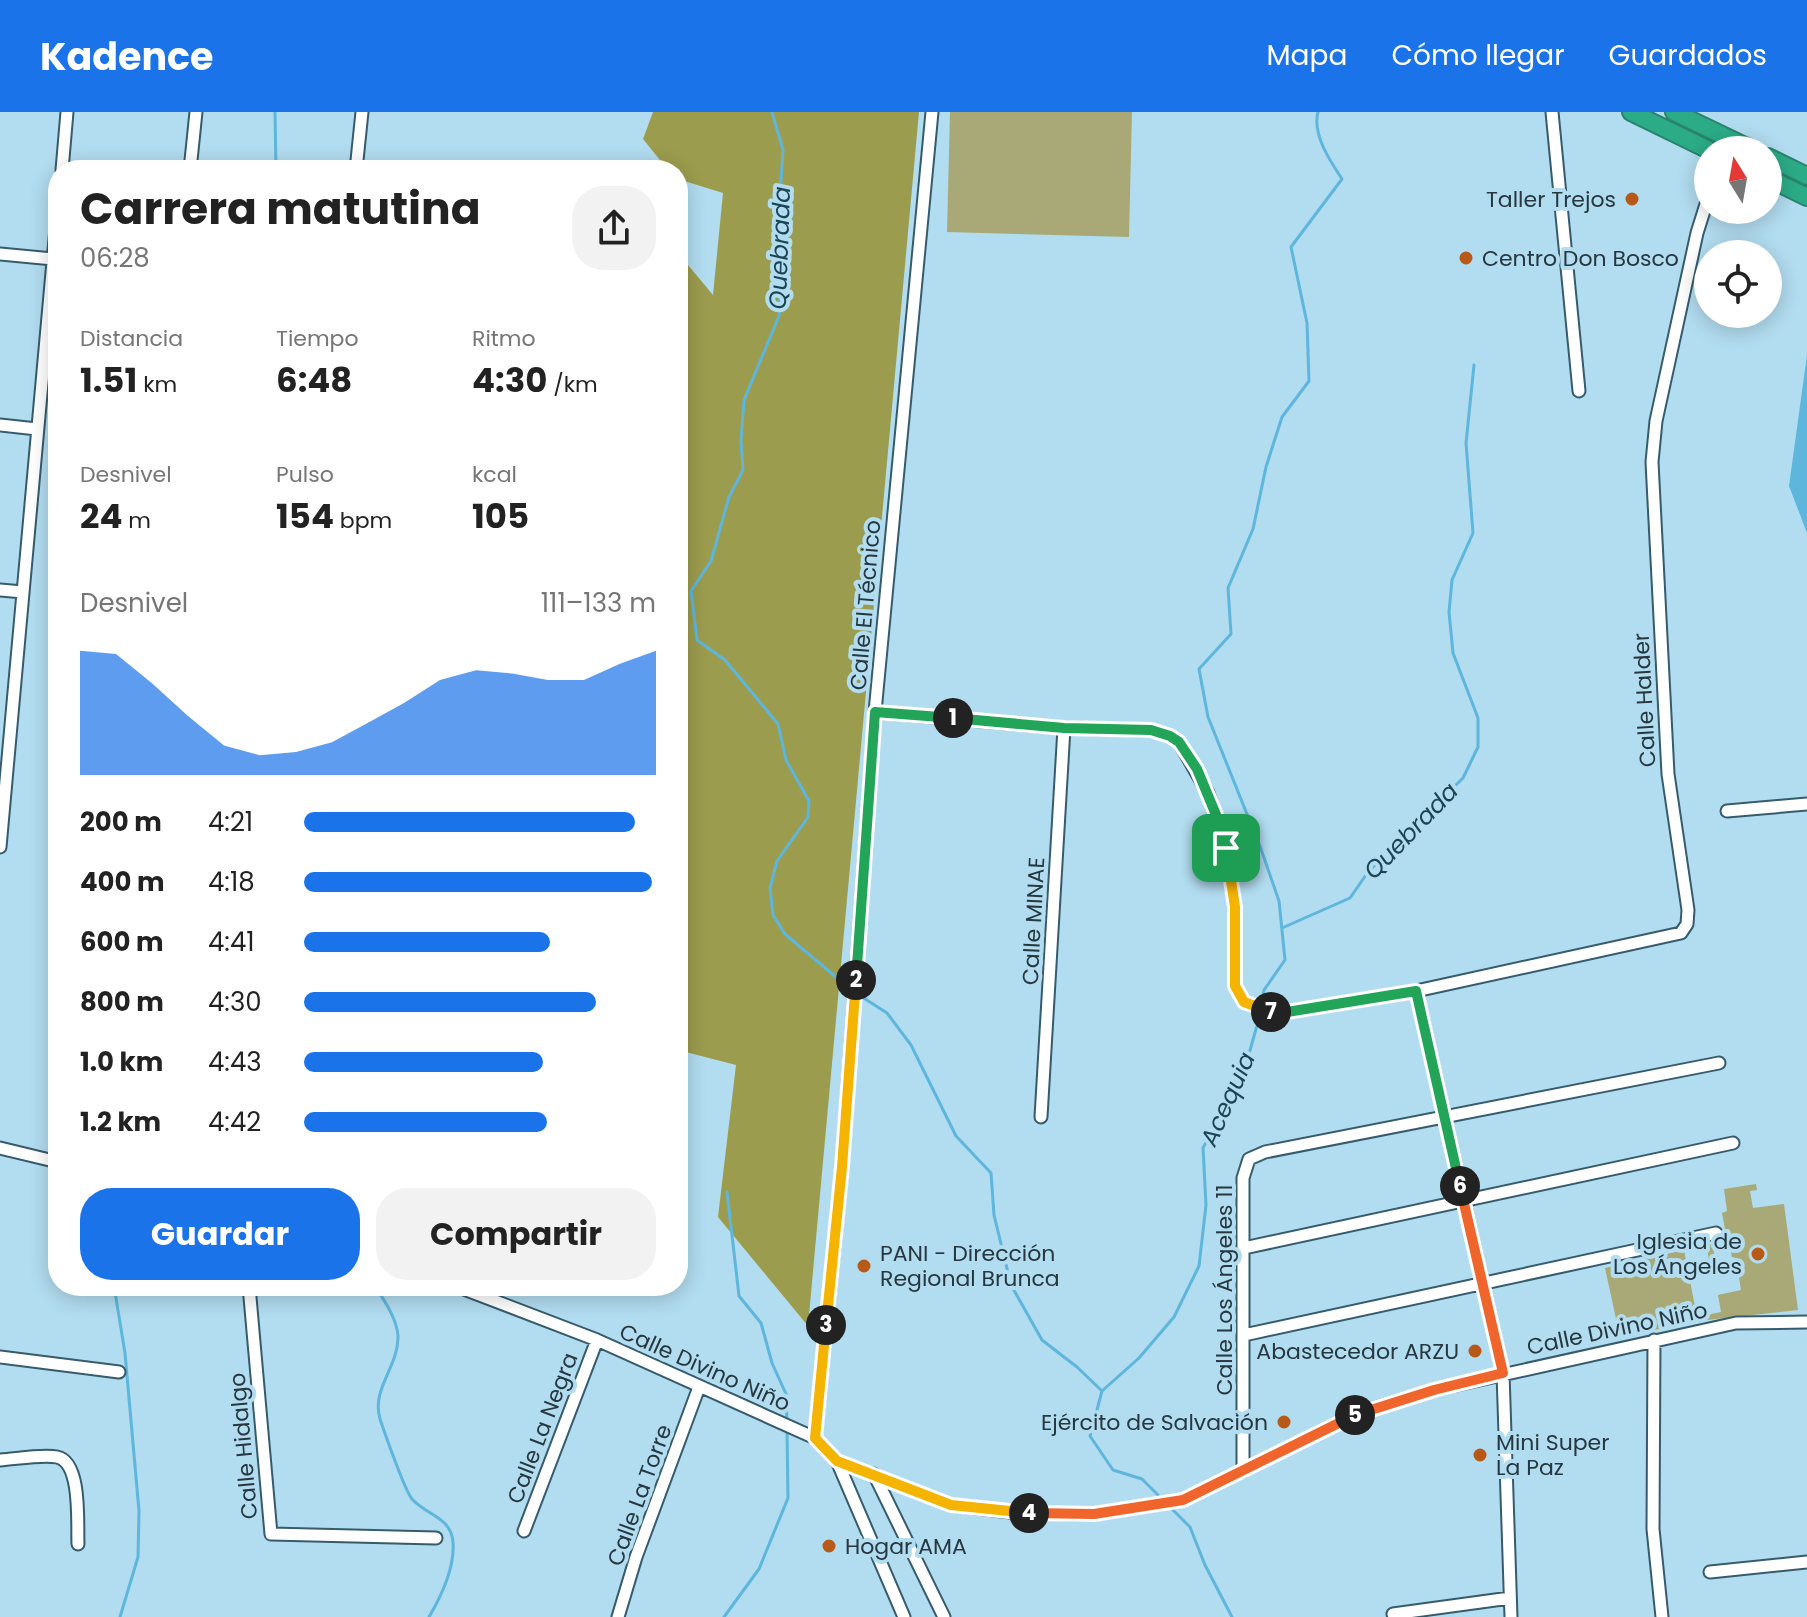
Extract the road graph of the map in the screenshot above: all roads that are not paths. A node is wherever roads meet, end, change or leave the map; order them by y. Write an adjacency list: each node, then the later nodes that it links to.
1 (67, 112): 10 (street)
2 (196, 112): 11 (street)
3 (362, 112): 12 (street)
4 (932, 112): 26 (street, Calle El Técnico)
5 (1552, 112): 21 (street)
6 (1631, 112): 9 (highway)
7 (1674, 112): 8 (highway)
8 (1715, 136)
9 (1694, 143)
10 (63, 160)
11 (191, 160)
12 (357, 160)
13 (1782, 164): 14 (highway)
14 (1807, 176)
15 (1782, 185): 16 (highway)
16 (1807, 197)
17 (1700, 224): 32 (street, Calle Halder)
18 (0, 254): 19 (street)
19 (48, 259)
20 (48, 312): 23 (street)
21 (1579, 391)
22 (0, 425): 23 (street)
23 (37, 429): 25 (street)
24 (0, 590): 25 (street)
25 (23, 592): 28 (street)
26 (875, 712): 27 (street, Calle Halder); 53 (street, Calle El Técnico)
27 (1064, 728): 32 (street, Calle Halder); 34 (street, Calle MINAE)
28 (4, 763): 31 (street)
29 (1807, 804): 30 (street)
30 (1727, 811)
31 (0, 847)
32 (1416, 991): 35 (street)
33 (1719, 1063): 35 (street)
34 (1041, 1117)
35 (1445, 1119): 39 (street); 41 (street, Calle Los Ángeles 11)
36 (1733, 1143): 39 (street)
37 (0, 1148): 38 (street)
38 (48, 1160)
39 (1464, 1202): 41 (street); 42 (street)
40 (1716, 1233): 42 (street)
41 (1244, 1248): 46 (street, Calle Los Ángeles 11)
42 (1483, 1285): 46 (street); 51 (street)
43 (250, 1296): 59 (street, Calle Hidalgo)
44 (482, 1296): 47 (street, Calle Divino Niño)
45 (1807, 1322): 48 (street, Calle Divino Niño)
46 (1244, 1335): 56 (street, Calle Los Ángeles 11)
47 (597, 1340): 52 (street, Calle Divino Niño); 58 (street, Calle La Negra)
48 (1654, 1340): 51 (street, Calle Divino Niño); 69 (street)
49 (0, 1357): 50 (street)
50 (119, 1372)
51 (1503, 1373): 56 (street, Calle Divino Niño); 63 (street)
52 (699, 1387): 53 (street, Calle Divino Niño); 65 (street, Calle La Torre)
53 (815, 1438): 55 (street, Calle Divino Niño)
54 (0, 1460): 60 (street)
55 (837, 1461): 57 (street, Calle Divino Niño); 66 (street)
56 (1243, 1471): 57 (street, Calle Divino Niño)
57 (874, 1474): 67 (street)
58 (524, 1531)
59 (436, 1538)
60 (78, 1544)
61 (1807, 1562): 62 (street)
62 (1710, 1572)
63 (1510, 1598): 64 (street); 68 (street)
64 (1393, 1614)
65 (618, 1617)
66 (904, 1617)
67 (944, 1617)
68 (1511, 1617)
69 (1662, 1617)

